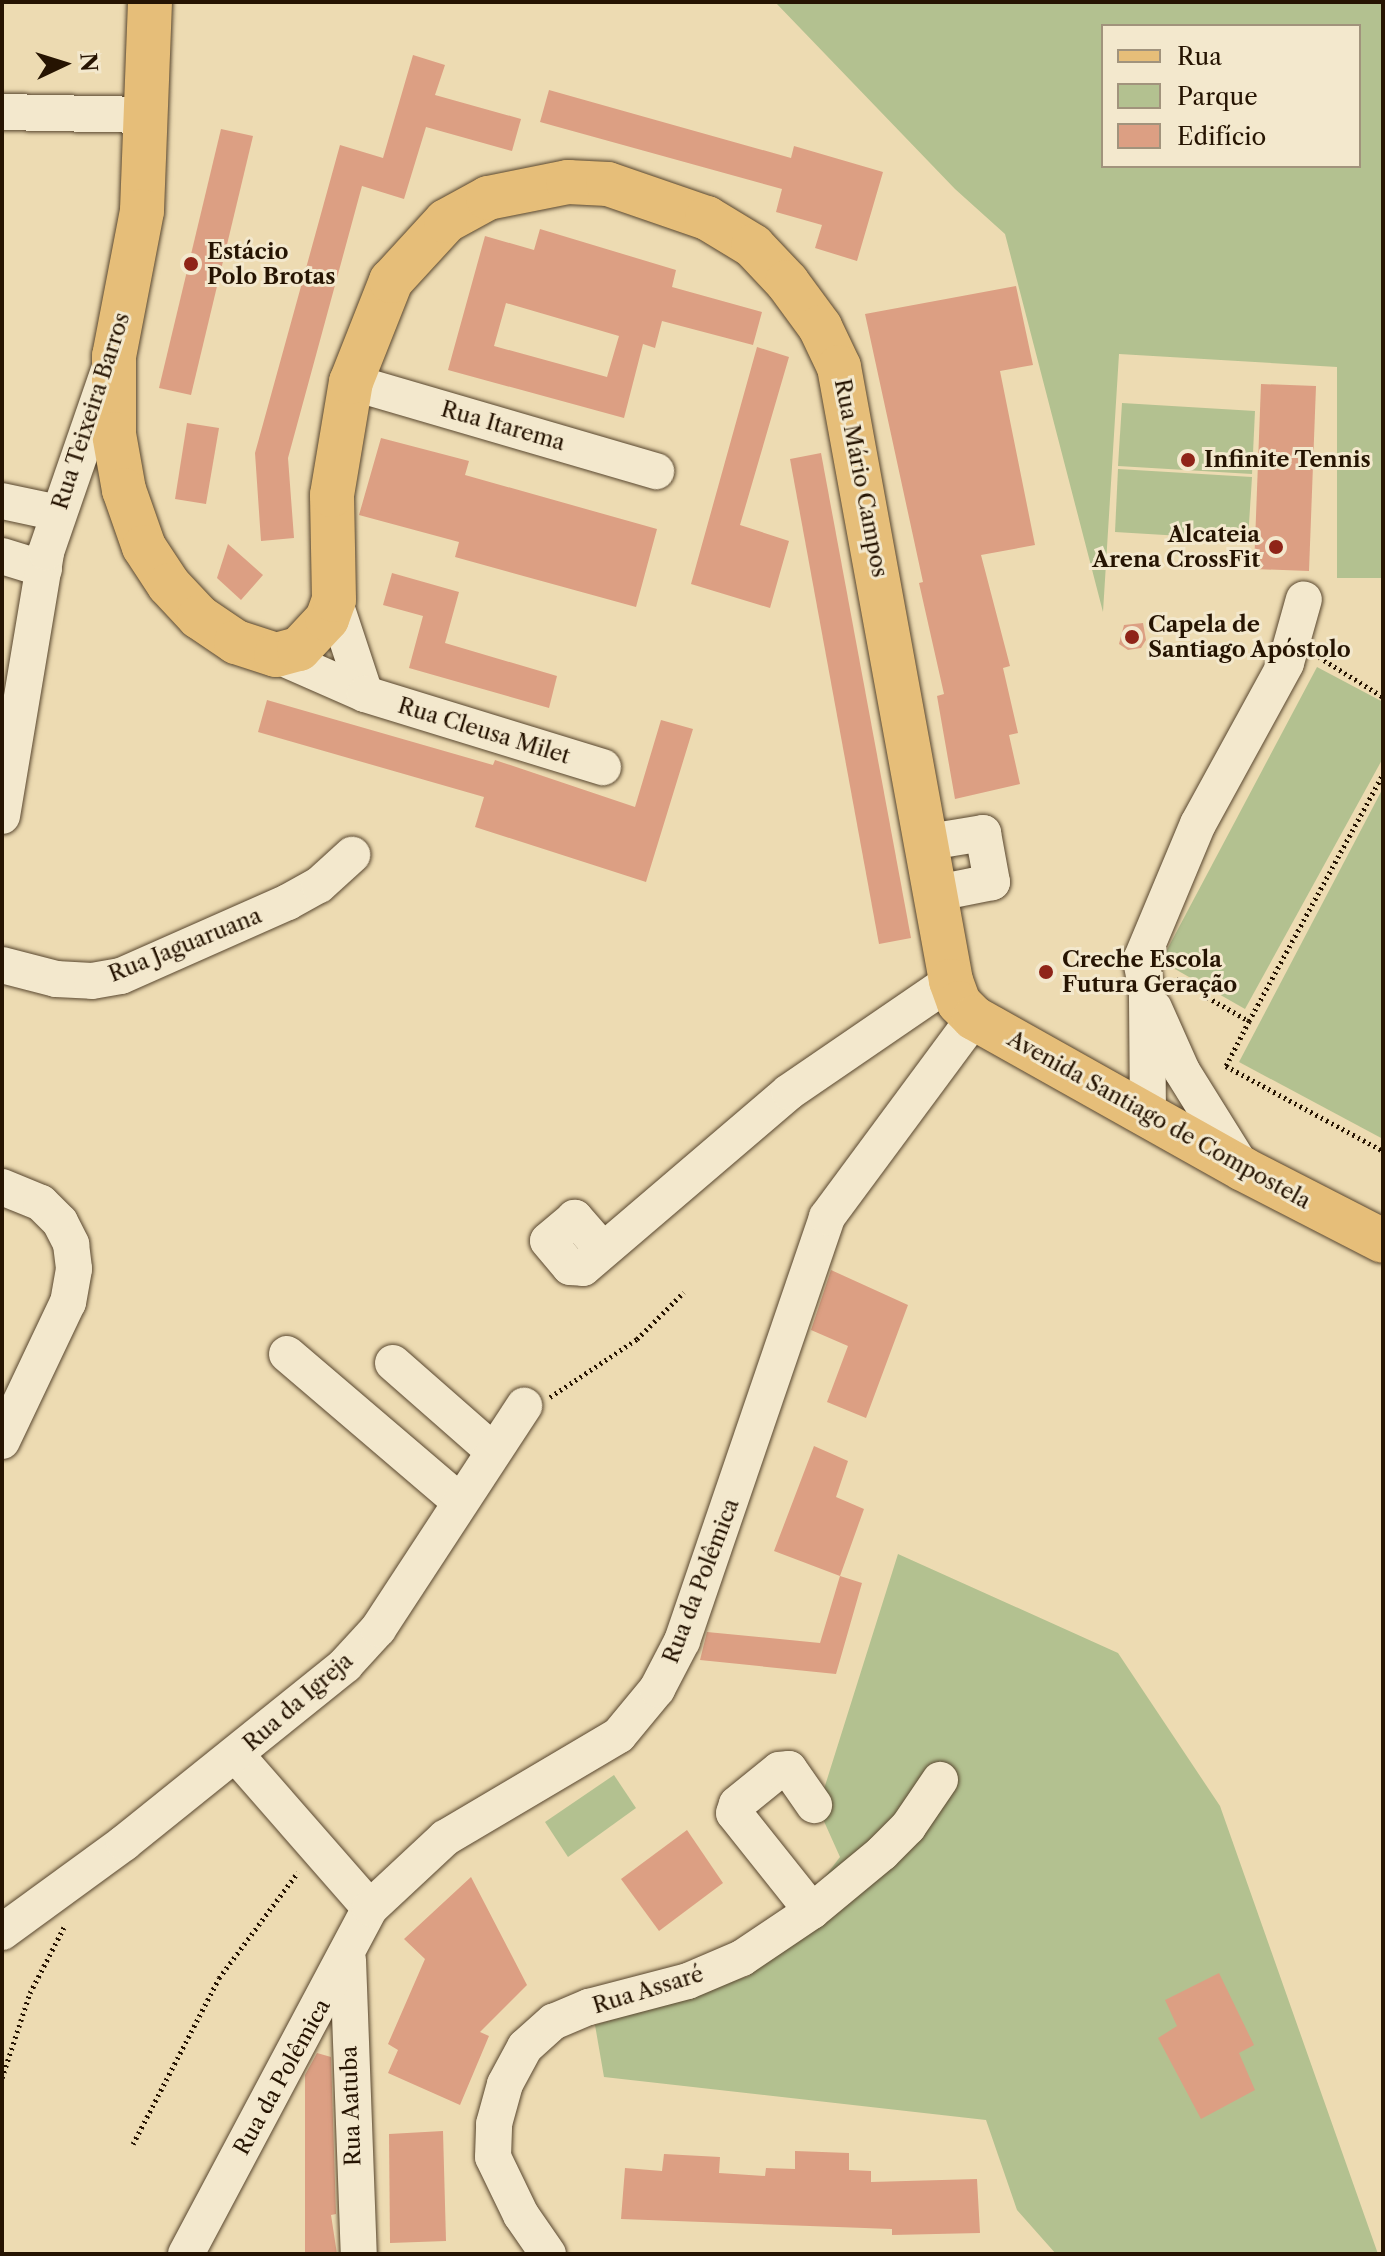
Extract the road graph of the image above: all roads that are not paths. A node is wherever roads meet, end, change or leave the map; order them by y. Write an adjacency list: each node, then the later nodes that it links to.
1 (150, 2): 3 (main road, Rua Teixeira Barros)
2 (2, 112): 3 (street)
3 (146, 115): 4 (main road, Rua Teixeira Barros)
4 (114, 356): 8 (street, Rua Teixeira Barros); 13 (main road, Rua Cleusa Milet)
5 (351, 382): 6 (street, Rua Itarema); 11 (main road, Rua Mário Campos); 19 (main road, Rua Mário Campos)
6 (656, 471)
7 (2, 501): 8 (street)
8 (58, 513): 10 (street, Rua Teixeira Barros)
9 (2, 556): 10 (street)
10 (44, 569): 16 (street, Rua Teixeira Barros)
11 (334, 600): 13 (main road); 14 (street)
12 (1307, 629): 20 (street)
13 (276, 655): 14 (street, Rua Cleusa Milet)
14 (365, 694): 15 (street, Rua Cleusa Milet)
15 (603, 767)
16 (2, 816)
17 (352, 855): 18 (street, Rua Jaguaruana)
18 (2, 965)
19 (951, 981): 21 (main road, Avenida Santiago de Compostela); 26 (street)
20 (1157, 982): 22 (street); 23 (street)
21 (974, 1018): 22 (main road, Avenida Santiago de Compostela); 36 (street, Rua da Polêmica)
22 (1148, 1115): 23 (main road, Avenida Santiago de Compostela)
23 (1243, 1169): 25 (main road, Avenida Santiago de Compostela)
24 (2, 1187): 30 (street)
25 (1383, 1241)
26 (603, 1250)
27 (287, 1354): 32 (street)
28 (393, 1363): 31 (street)
29 (524, 1406): 31 (street, Rua da Igreja)
30 (2, 1441)
31 (491, 1449): 32 (street, Rua da Igreja)
32 (459, 1501): 33 (street, Rua da Igreja)
33 (236, 1755): 36 (street); 38 (street, Rua da Igreja)
34 (940, 1780): 37 (street, Rua Assaré)
35 (814, 1805): 37 (street)
36 (370, 1908): 39 (street, Rua da Polêmica)
37 (812, 1911): 42 (street, Rua Assaré)
38 (2, 1932)
39 (348, 1958): 40 (street, Rua da Polêmica); 41 (street, Rua Aatuba)
40 (186, 2254)
41 (359, 2254)
42 (548, 2254)

